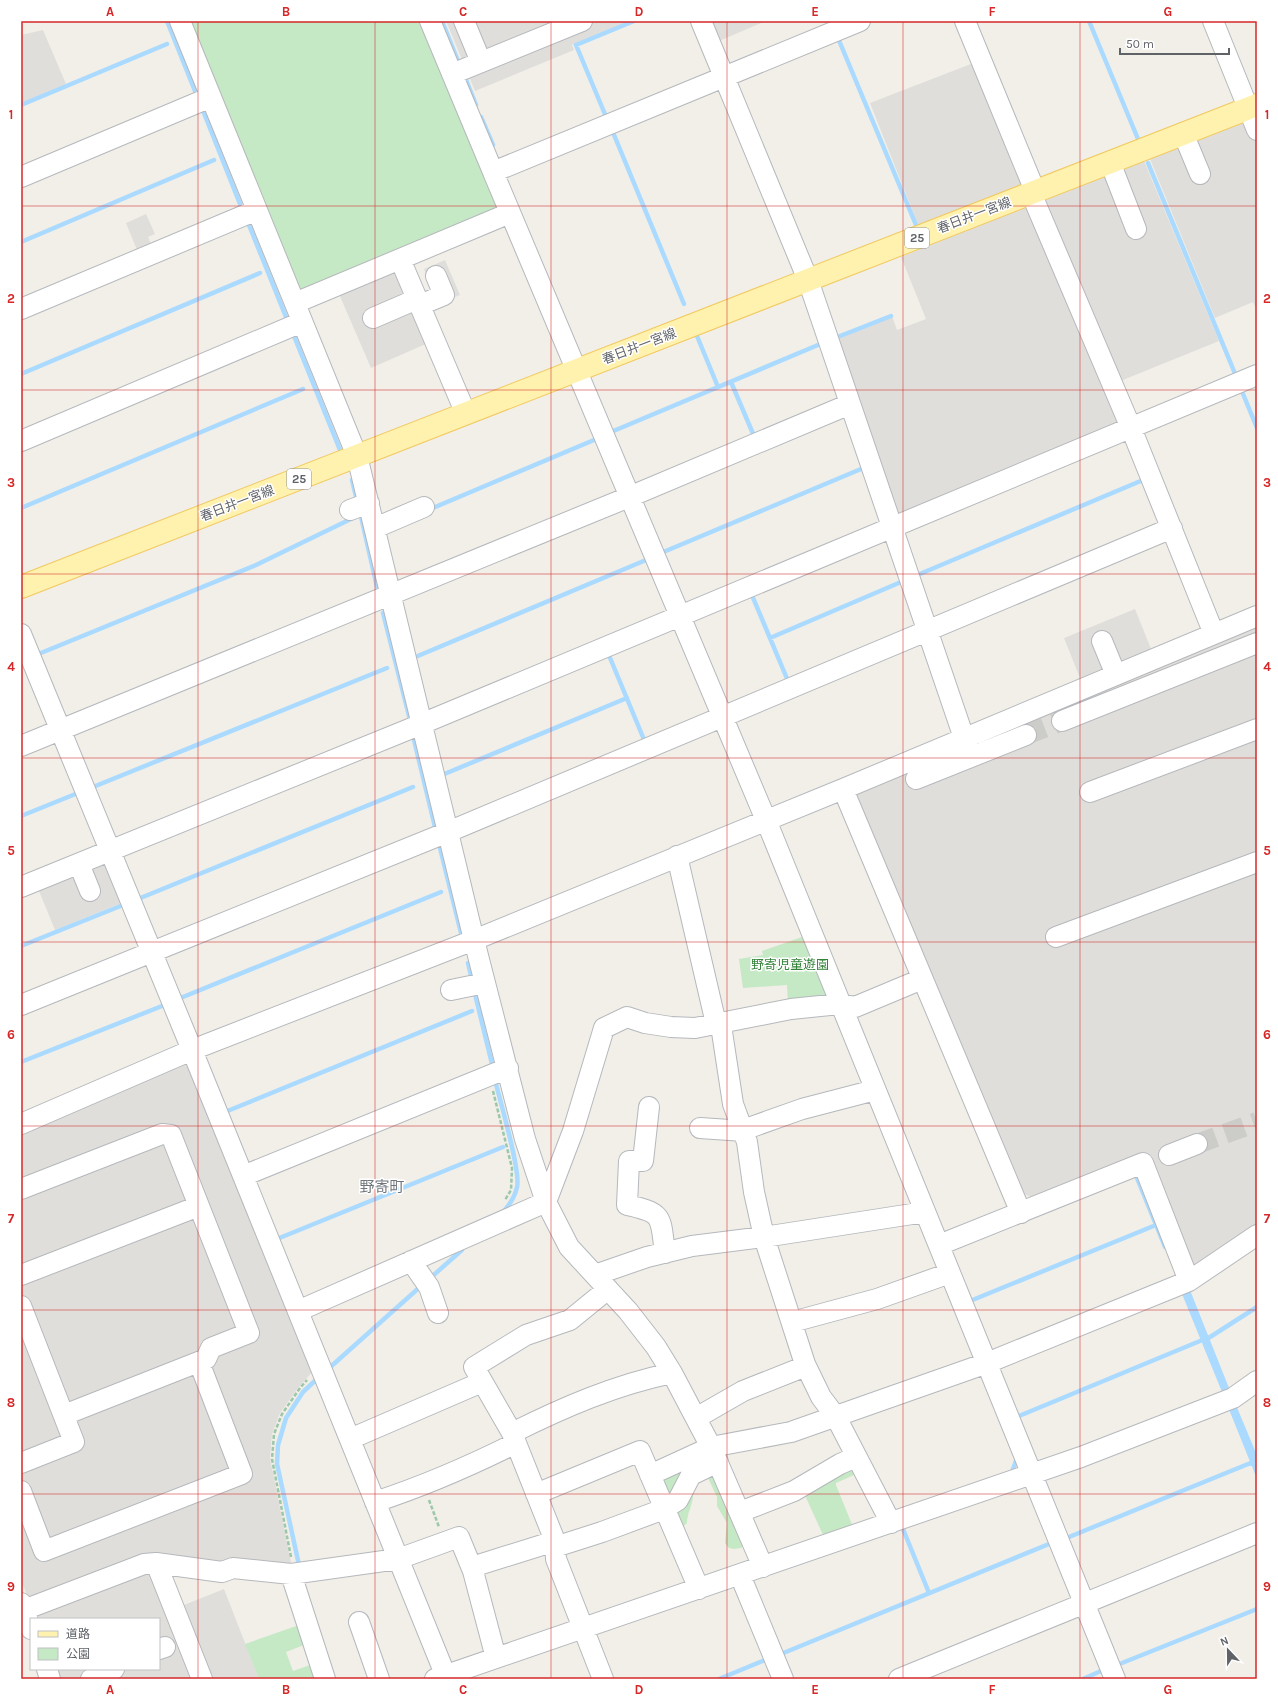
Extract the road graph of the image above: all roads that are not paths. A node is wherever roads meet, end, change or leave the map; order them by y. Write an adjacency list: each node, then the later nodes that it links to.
1 (180, 21): 12 (street)
2 (430, 21): 10 (street)
3 (464, 21): 9 (street)
4 (582, 21): 9 (street)
5 (702, 21): 11 (street)
6 (860, 21): 11 (street)
7 (965, 21): 20 (street)
8 (1213, 21): 13 (street)
9 (481, 62): 10 (street)
10 (452, 74): 17 (street)
11 (724, 77): 17 (street); 26 (street)
12 (211, 97): 19 (street); 21 (street)
13 (1253, 106): 14 (street); 15 (main road, 春日井一宮線 / 25)
14 (1257, 130)
15 (1183, 134): 16 (main road, 春日井一宮線 / 25); 18 (street)
16 (1110, 162): 20 (main road, 春日井一宮線 / 25); 23 (street)
17 (493, 172): 22 (street)
18 (1200, 174)
19 (21, 177)
20 (1033, 192): 26 (main road, 春日井一宮線 / 25); 36 (street)
21 (257, 210): 28 (street); 29 (street)
22 (510, 213): 24 (street); 32 (street)
23 (1136, 229)
24 (400, 259): 27 (street); 28 (street)
25 (436, 276): 27 (street)
26 (808, 280): 32 (main road, 春日井一宮線 / 25); 34 (street)
27 (418, 302): 30 (street); 35 (street)
28 (295, 303): 31 (street)
29 (21, 309)
30 (372, 318)
31 (302, 322): 37 (street); 38 (street)
32 (576, 371): 35 (main road, 春日井一宮線 / 25); 39 (street)
33 (1257, 375): 36 (street)
34 (850, 404): 39 (street); 41 (street)
35 (466, 414): 38 (main road, 春日井一宮線 / 25)
36 (1131, 428): 41 (street); 43 (street)
37 (21, 440)
38 (357, 456): 42 (street); 44 (main road, 春日井一宮線 / 25)
39 (629, 497): 45 (street); 46 (street)
40 (424, 507): 42 (street)
41 (892, 527): 46 (street); 48 (street)
42 (375, 528): 45 (street)
43 (1172, 528): 48 (street); 50 (street)
44 (21, 587)
45 (391, 595): 56 (street); 57 (street)
46 (680, 616): 54 (street); 56 (street)
47 (1257, 616): 50 (street)
48 (927, 631): 54 (street); 60 (street)
49 (21, 634): 57 (street)
50 (1214, 634): 53 (street)
51 (1102, 641): 53 (street)
52 (1257, 643): 55 (street)
53 (1116, 675): 60 (street)
54 (722, 716): 65 (street); 66 (street)
55 (1062, 721)
56 (422, 724): 66 (street); 67 (street)
57 (61, 729): 61 (street); 67 (street)
58 (1257, 729): 64 (street)
59 (1026, 735): 62 (street)
60 (964, 738): 63 (street)
61 (21, 746)
62 (916, 779)
63 (843, 789): 65 (street); 76 (street)
64 (1090, 792)
65 (766, 820): 68 (street); 77 (street)
66 (448, 832): 74 (street); 75 (street)
67 (111, 850): 70 (street); 75 (street)
68 (677, 856): 74 (street); 79 (street)
69 (1257, 862): 73 (street)
70 (78, 864): 71 (street); 72 (street)
71 (21, 887)
72 (90, 891)
73 (1056, 937)
74 (474, 940): 80 (street); 81 (street)
75 (152, 952): 78 (street); 80 (street)
76 (922, 979): 77 (street); 94 (street)
77 (840, 1004): 79 (street); 82 (street)
78 (21, 1005)
79 (718, 1023): 86 (street); 91 (street)
80 (192, 1050): 84 (street); 89 (street)
81 (508, 1068): 89 (street); 91 (street)
82 (875, 1090): 86 (street); 93 (street)
83 (648, 1107): 98 (street)
84 (21, 1124)
85 (700, 1128): 86 (street)
86 (743, 1131): 96 (street)
87 (1196, 1144): 88 (street)
88 (1169, 1155)
89 (243, 1176): 105 (street)
90 (21, 1189): 92 (street)
91 (546, 1202): 101 (street); 103 (street)
92 (199, 1206): 100 (street); 108 (street)
93 (925, 1212): 96 (street); 97 (street)
94 (1021, 1213): 97 (street); 102 (street)
95 (1257, 1235): 102 (street)
96 (764, 1238): 98 (street); 107 (street)
97 (939, 1246): 99 (street)
98 (665, 1253): 103 (street)
99 (950, 1273): 107 (street); 109 (street)
100 (21, 1275)
101 (421, 1275): 105 (street); 106 (street)
102 (1189, 1280): 109 (street)
103 (601, 1282): 111 (street); 112 (street)
104 (21, 1306): 114 (street)
105 (298, 1311): 118 (street)
106 (438, 1313)
107 (792, 1322): 110 (street)
108 (199, 1362): 114 (street); 125 (street)
109 (987, 1363): 115 (street); 123 (street)
110 (806, 1366): 115 (street); 116 (street)
111 (672, 1373): 116 (street); 117 (street)
112 (482, 1382): 117 (street); 118 (street)
113 (1257, 1382): 123 (street)
114 (64, 1415): 121 (street)
115 (836, 1417): 119 (street); 120 (street)
116 (696, 1418): 119 (street)
117 (514, 1438): 124 (street); 126 (street)
118 (350, 1439): 126 (street)
119 (714, 1454): 122 (street); 127 (street); 128 (street)
120 (856, 1457): 128 (street); 129 (street)
121 (21, 1463)
122 (650, 1475): 124 (street); 127 (street)
123 (1032, 1475): 129 (street); 139 (street)
124 (536, 1494): 131 (street)
125 (23, 1501)
126 (375, 1502): 132 (street)
127 (664, 1509): 131 (street); 138 (street)
128 (740, 1512): 135 (street)
129 (891, 1523): 135 (street)
130 (1257, 1533): 139 (street)
131 (555, 1544): 134 (street); 143 (street)
132 (398, 1559): 134 (street); 136 (street); 146 (street)
133 (156, 1563): 136 (street); 140 (street); 148 (street)
134 (472, 1567): 144 (street)
135 (763, 1567): 137 (street)
136 (292, 1574): 149 (street)
137 (740, 1575): 138 (street); 152 (street)
138 (699, 1588): 143 (street)
139 (1085, 1603): 153 (street); 154 (street)
140 (22, 1608): 142 (street)
141 (359, 1622): 150 (street)
142 (30, 1627)
143 (583, 1628): 144 (street); 151 (street)
144 (496, 1658): 146 (street)
145 (112, 1670): 147 (street)
146 (442, 1678)
147 (91, 1679)
148 (202, 1679)
149 (325, 1679)
150 (379, 1679)
151 (603, 1679)
152 (783, 1679)
153 (899, 1679)
154 (1116, 1679)

